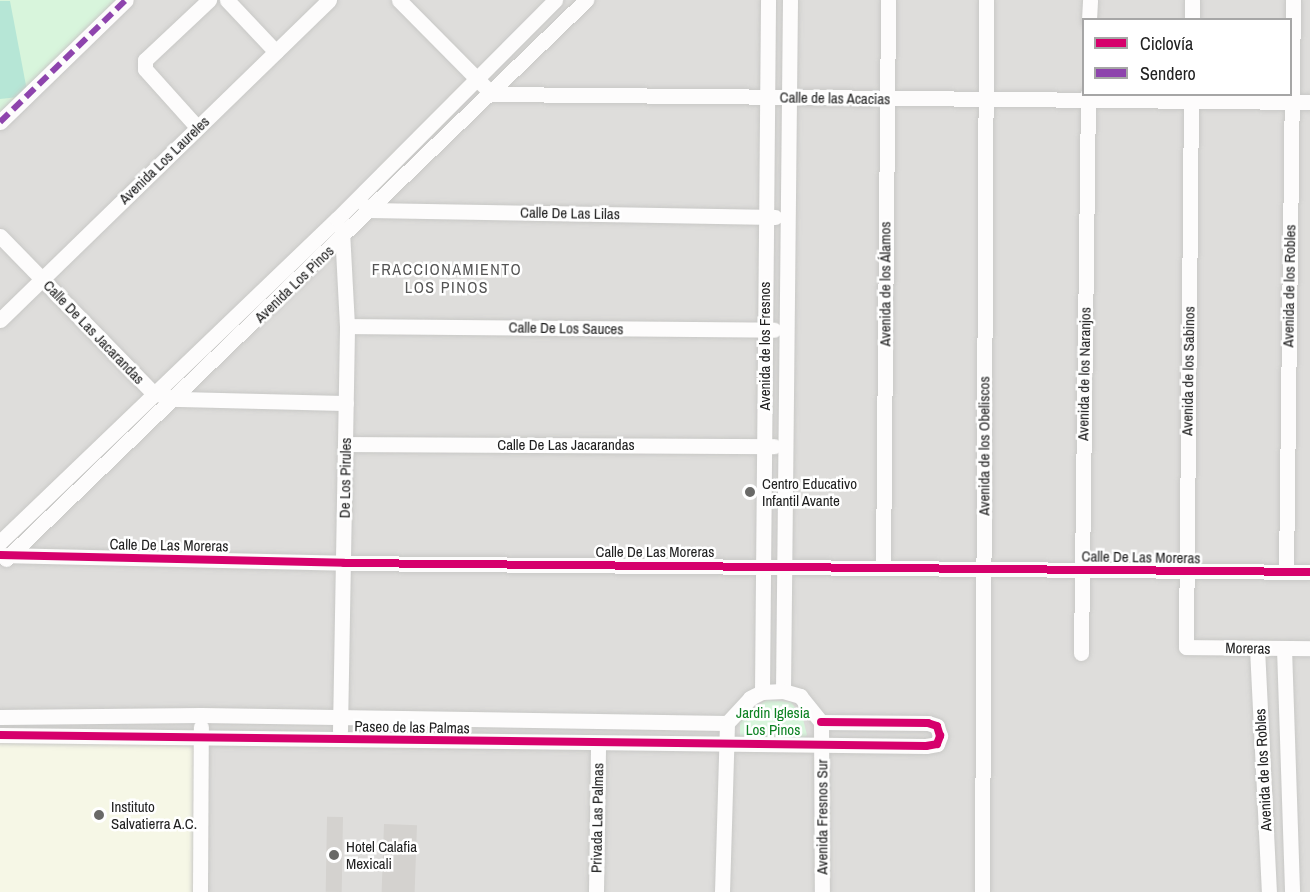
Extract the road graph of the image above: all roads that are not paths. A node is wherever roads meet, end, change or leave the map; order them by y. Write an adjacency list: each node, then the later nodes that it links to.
1 (126, 0): 28 (street)
2 (209, 0): 29 (street)
3 (228, 0): 17 (street)
4 (329, 0): 17 (street, Avenida Los Laureles)
5 (399, 0): 18 (street)
6 (555, 0): 18 (street, Avenida Los Pinos)
7 (586, 0): 19 (street, Avenida Los Pinos)
8 (768, 0): 20 (street, Avenida de los Fresnos)
9 (790, 0): 22 (street, Avenida de los Fresnos)
10 (888, 0): 23 (street, Avenida de los Álamos)
11 (986, 0): 25 (street, Avenida de los Obeliscos)
12 (1090, 0): 15 (street)
13 (1192, 0): 16 (street)
14 (1293, 0): 26 (street, Avenida de los Robles)
15 (1089, 18)
16 (1192, 18)
17 (276, 52): 29 (street, Avenida Los Laureles)
18 (476, 78): 19 (street); 30 (street, Avenida Los Pinos)
19 (492, 94): 20 (street, Calle de las Acacias); 31 (street, Avenida Los Pinos)
20 (767, 97): 22 (street, Calle de las Acacias); 32 (street, Avenida de los Fresnos)
21 (1088, 97): 24 (street, Calle de las Acacias); 25 (street, Calle de las Acacias); 55 (street, Avenida de los Naranjos)
22 (789, 98): 23 (street, Calle de las Acacias); 33 (street, Avenida de los Fresnos)
23 (887, 98): 25 (street, Calle de las Acacias); 53 (street, Avenida de los Álamos)
24 (1191, 98): 26 (street, Calle de las Acacias); 56 (street, Avenida de los Sabinos)
25 (984, 99): 54 (street, Avenida de los Obeliscos)
26 (1292, 101): 27 (street, Calle de las Acacias); 57 (street, Avenida de los Robles)
27 (1310, 102)
28 (0, 122)
29 (197, 126): 37 (street, Avenida Los Laureles)
30 (356, 199): 31 (street); 34 (street, Avenida Los Pinos)
31 (369, 210): 32 (street, Calle De Las Lilas); 35 (street, Avenida Los Pinos)
32 (765, 217): 33 (street, Calle De Las Lilas); 40 (street, Avenida de los Fresnos)
33 (788, 217): 41 (street, Avenida de los Fresnos)
34 (337, 219): 35 (street, De Los Pirules); 42 (street, Avenida Los Pinos)
35 (345, 234): 39 (street, De Los Pirules); 43 (street, Avenida Los Pinos)
36 (0, 236): 37 (street, Calle De Las Jacarandas)
37 (43, 278): 38 (street, Avenida Los Laureles); 42 (street, Calle De Las Jacarandas)
38 (0, 320)
39 (347, 326): 40 (street, Calle De Los Sauces); 44 (street, De Los Pirules)
40 (765, 330): 41 (street, Calle De Los Sauces); 46 (street, Avenida de los Fresnos)
41 (786, 330): 47 (street, Avenida de los Fresnos)
42 (153, 393): 43 (street, Calle De Las Jacarandas); 48 (street, Avenida Los Pinos)
43 (177, 399): 44 (street, Calle De Las Jacarandas); 49 (street, Avenida Los Pinos)
44 (346, 403): 45 (street, De Los Pirules)
45 (345, 444): 46 (street, Calle De Las Jacarandas); 50 (street, De Los Pirules)
46 (764, 446): 47 (street, Calle De Las Jacarandas); 51 (street, Avenida de los Fresnos)
47 (786, 446): 52 (street, Avenida de los Fresnos)
48 (0, 542)
49 (3, 559): 50 (street, Calle De Las Moreras)
50 (344, 563): 51 (street, Calle De Las Moreras); 68 (street, De Los Pirules)
51 (763, 566): 52 (street, Calle De Las Moreras); 65 (street, Avenida de los Fresnos)
52 (785, 567): 53 (street, Calle De Las Moreras); 64 (street, Avenida de los Fresnos)
53 (884, 567): 54 (street, Calle De Las Moreras)
54 (984, 568): 55 (street, Calle De Las Moreras); 81 (street, Avenida de los Obeliscos)
55 (1081, 569): 56 (street, Calle De Las Moreras); 63 (street, Avenida de los Naranjos)
56 (1186, 571): 57 (street, Calle De Las Moreras); 59 (street, Avenida de los Sabinos)
57 (1286, 572): 58 (street, Calle De Las Moreras)
58 (1310, 572)
59 (1186, 647): 60 (street, Moreras)
60 (1257, 648): 61 (street, Moreras); 82 (street, Avenida de los Robles)
61 (1284, 648): 62 (street, Moreras); 83 (street, Avenida de los Robles)
62 (1310, 648)
63 (1081, 653)
64 (783, 691): 65 (street); 69 (street)
65 (762, 692): 70 (street)
66 (201, 715): 67 (street, Paseo de las Palmas); 68 (street, Paseo de las Palmas); 72 (street)
67 (0, 717)
68 (341, 719): 70 (street, Paseo de las Palmas); 73 (street, De Los Pirules)
69 (821, 722): 76 (street, Avenida Fresnos Sur); 76 (street)
70 (728, 723): 75 (street)
71 (0, 735): 72 (street, Paseo de las Palmas)
72 (200, 735): 73 (street, Paseo de las Palmas); 77 (street)
73 (339, 739): 74 (street, Paseo de las Palmas)
74 (598, 743): 75 (street, Paseo de las Palmas); 78 (street, Privada Las Palmas)
75 (725, 743): 76 (street, Paseo de las Palmas); 79 (street)
76 (823, 745): 80 (street, Avenida Fresnos Sur)
77 (200, 892)
78 (596, 892)
79 (722, 892)
80 (822, 892)
81 (982, 892)
82 (1269, 892)
83 (1292, 892)

